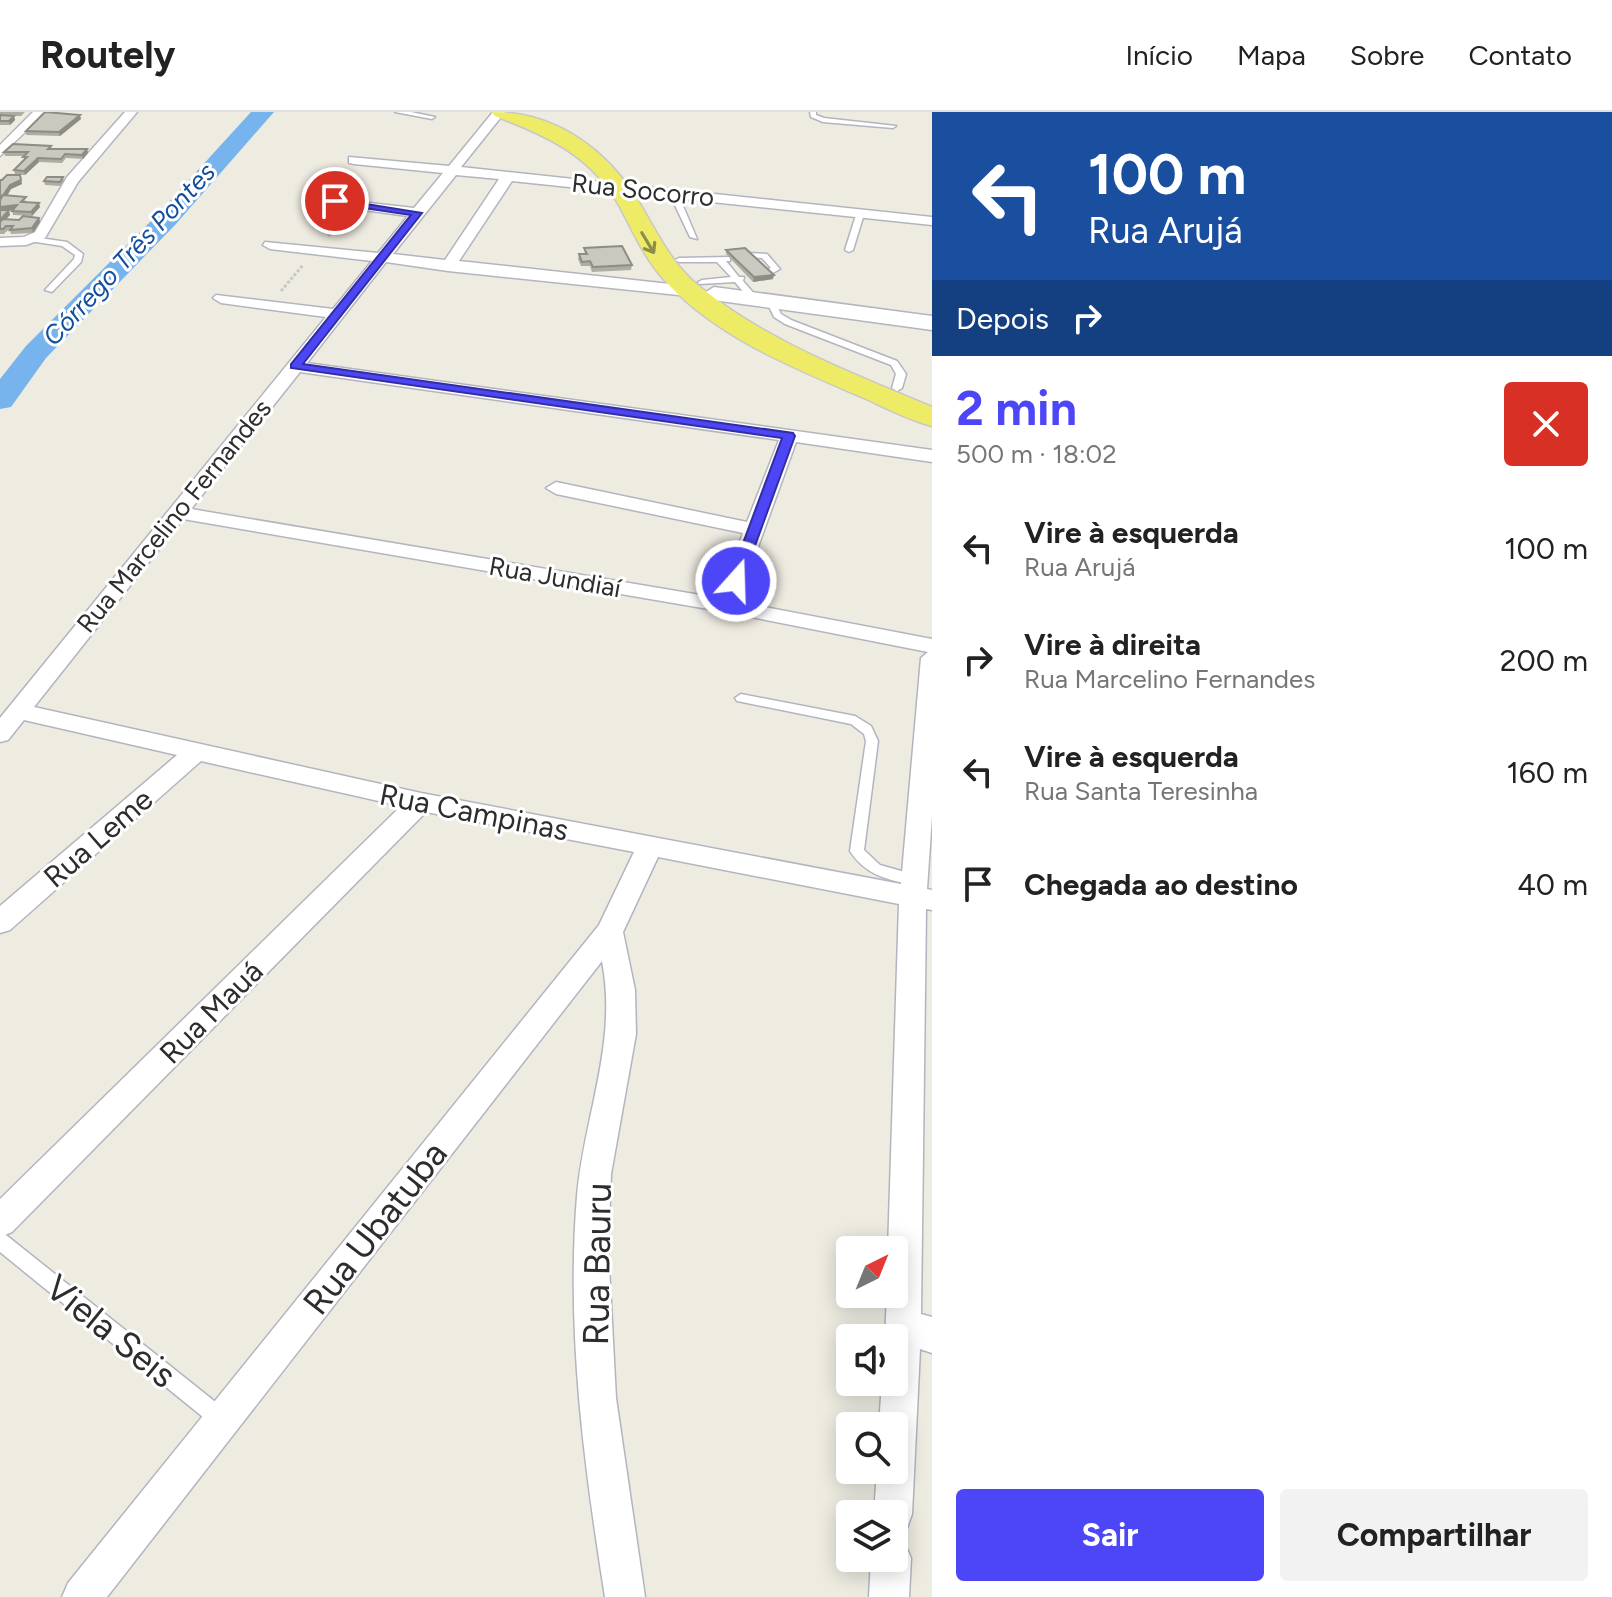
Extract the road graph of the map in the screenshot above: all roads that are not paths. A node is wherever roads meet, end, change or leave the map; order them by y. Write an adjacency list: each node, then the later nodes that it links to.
1 (40, 112): 9 (street)
2 (131, 112): 21 (street)
3 (398, 112): 7 (lane)
4 (501, 112): 11 (street, Rua Marcelino Fernandes); 13 (main road)
5 (522, 112): 14 (main road)
6 (813, 112): 8 (lane)
7 (432, 117)
8 (893, 126)
9 (0, 152)
10 (354, 160): 11 (street, Rua Socorro)
11 (451, 170): 12 (street, Rua Socorro); 17 (street, Rua Marcelino Fernandes)
12 (508, 176): 13 (street, Rua Socorro); 28 (street)
13 (618, 188): 14 (street, Rua Socorro); 30 (main road, one-way to 30)
14 (642, 190): 15 (street, Rua Socorro); 27 (main road)
15 (678, 194): 18 (street, Rua Socorro); 20 (lane)
16 (313, 199): 17 (street)
17 (417, 213): 26 (street, Rua Marcelino Fernandes)
18 (860, 214): 19 (street, Rua Socorro); 24 (lane)
19 (932, 221)
20 (694, 237)
21 (33, 239): 22 (street); 31 (lane)
22 (0, 242)
23 (270, 245): 26 (street)
24 (849, 250)
25 (748, 255): 29 (lane)
26 (379, 259): 28 (street); 34 (street, Rua Marcelino Fernandes)
27 (679, 260): 30 (main road); 30 (lane)
28 (448, 267): 30 (street)
29 (766, 273)
30 (710, 287): 32 (street); 37 (main road); 39 (main road)
31 (49, 290)
32 (758, 293): 35 (street); 37 (lane)
33 (221, 298): 34 (street)
34 (335, 314): 36 (street, Rua Marcelino Fernandes)
35 (932, 323)
36 (295, 366): 40 (street); 43 (street, Rua Marcelino Fernandes)
37 (897, 388): 38 (main road)
38 (932, 402)
39 (932, 417)
40 (789, 436): 41 (street); 44 (street)
41 (932, 456)
42 (556, 488): 44 (street)
43 (177, 512): 45 (street, Rua Jundiaí); 49 (street, Rua Marcelino Fernandes)
44 (755, 530): 45 (street)
45 (726, 606): 46 (street, Rua Jundiaí)
46 (932, 646)
47 (932, 658): 54 (street)
48 (741, 698): 54 (lane)
49 (18, 711): 50 (street, Rua Marcelino Fernandes); 51 (street, Rua Campinas)
50 (0, 734)
51 (195, 753): 52 (street, Rua Campinas); 55 (street, Rua Leme)
52 (421, 802): 53 (street, Rua Campinas); 57 (street, Rua Mauá)
53 (650, 847): 54 (street, Rua Campinas); 56 (street, Rua Ubatuba)
54 (920, 892): 59 (street)
55 (0, 922)
56 (609, 932): 60 (street, Rua Ubatuba); 64 (street, Rua Bauru)
57 (0, 1221)
58 (0, 1241): 60 (lane, Viela Seis)
59 (917, 1331): 61 (street)
60 (222, 1421): 63 (street, Rua Ubatuba)
61 (895, 1500)
62 (890, 1572): 65 (street)
63 (82, 1597)
64 (625, 1597)
65 (889, 1597)

